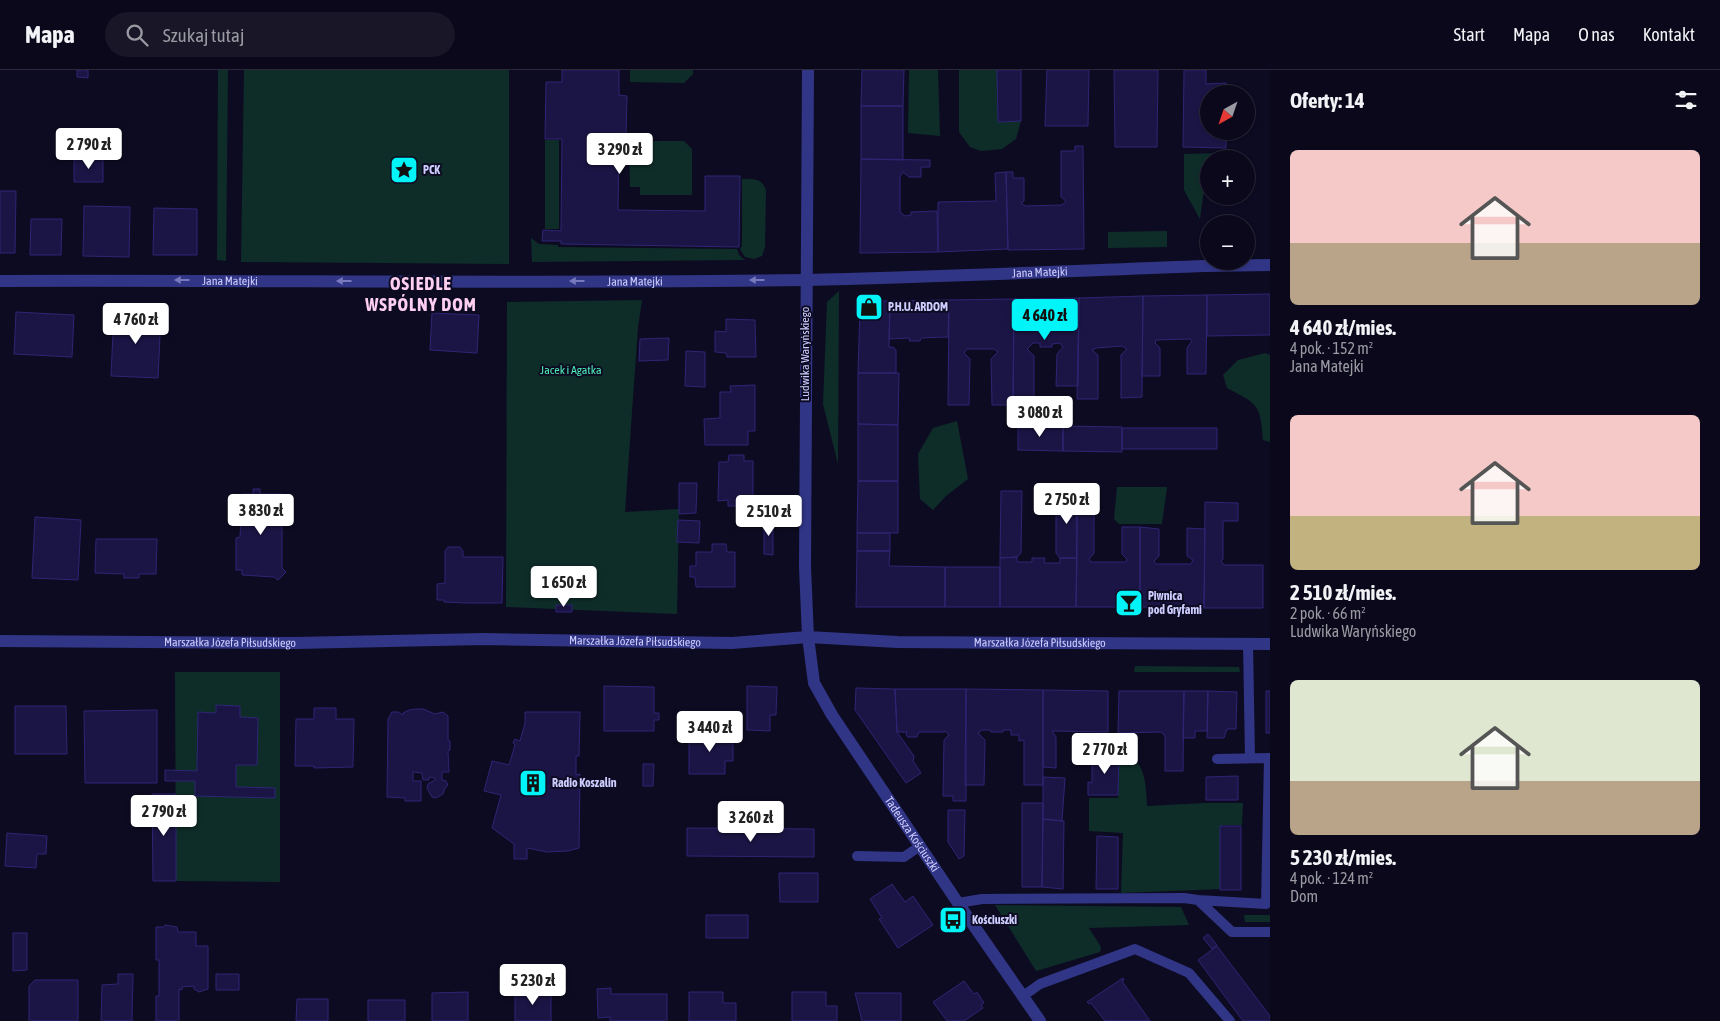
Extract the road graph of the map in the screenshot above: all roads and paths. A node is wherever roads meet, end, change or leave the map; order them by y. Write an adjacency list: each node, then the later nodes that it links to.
1 (808, 70): 3 (street, Ludwika Waryńskiego)
2 (1270, 265): 3 (street, Jana Matejki)
3 (806, 280): 4 (street, Jana Matejki, one-way to 4); 5 (street, Ludwika Waryńskiego)
4 (0, 282)
5 (808, 637): 6 (street, Marszałka Józefa Piłsudskiego); 7 (street, Marszałka Józefa Piłsudskiego); 11 (street, Tadeusza Kościuszki)
6 (0, 641)
7 (1248, 643): 8 (street, Marszałka Józefa Piłsudskiego); 9 (lane)
8 (1270, 644)
9 (1250, 758): 10 (lane); 13 (lane)
10 (1217, 759)
11 (920, 846): 12 (lane); 14 (street, Tadeusza Kościuszki)
12 (857, 856)
13 (1198, 900): 14 (lane); 15 (lane)
14 (958, 903): 16 (street, Tadeusza Kościuszki)
15 (1270, 932)
16 (1023, 996): 17 (street, Tadeusza Kościuszki); 18 (lane)
17 (1040, 1021)
18 (1230, 1021)

